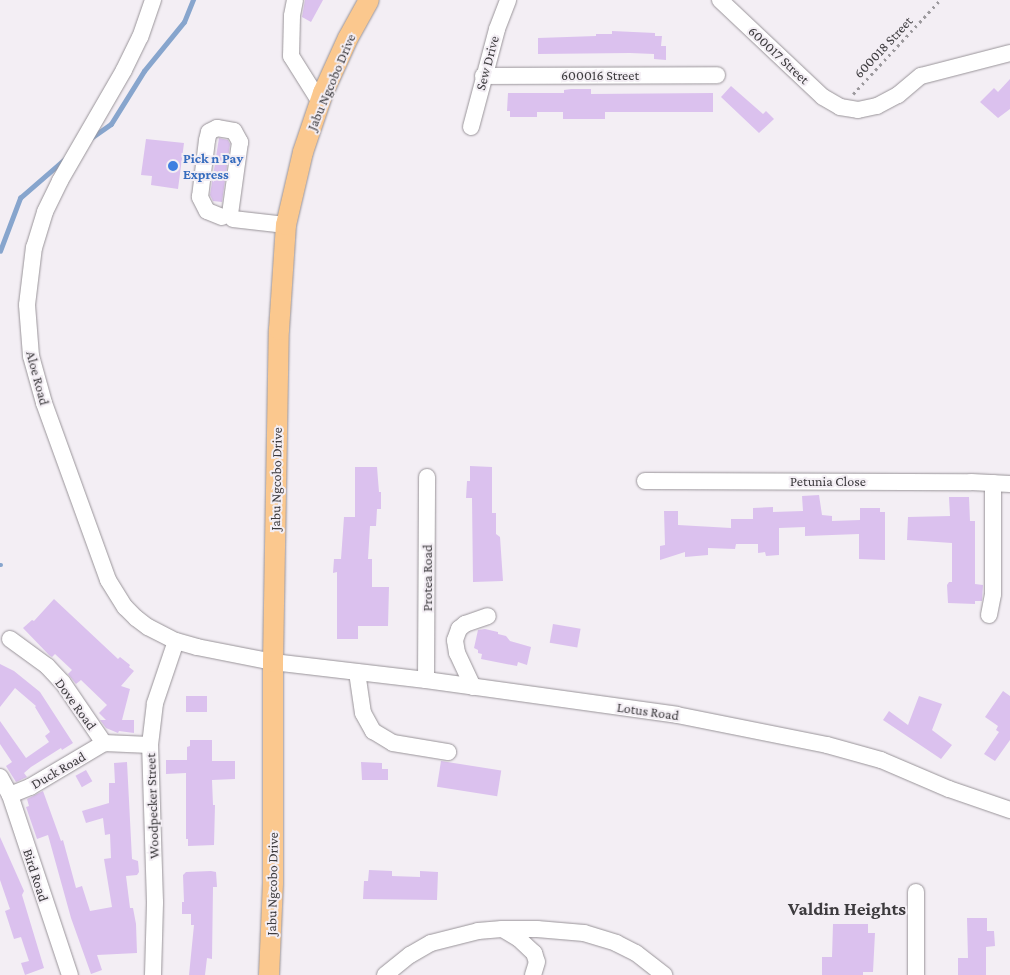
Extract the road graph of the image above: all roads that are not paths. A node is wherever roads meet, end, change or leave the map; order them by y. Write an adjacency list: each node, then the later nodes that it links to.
1 (153, 0): 20 (street, Aloe Road)
2 (295, 0): 9 (street)
3 (369, 0): 9 (main road, Jabu Ngcobo Drive)
4 (508, 0): 8 (street, Sew Drive)
5 (720, 0): 6 (street, 600017 Street)
6 (1010, 53)
7 (717, 75): 8 (street, 600016 Street)
8 (483, 76): 10 (street, Sew Drive)
9 (320, 102): 12 (main road, Jabu Ngcobo Drive)
10 (471, 127)
11 (228, 217): 11 (street); 12 (street)
12 (286, 225): 21 (main road, Jabu Ngcobo Drive)
13 (427, 477): 23 (street, Protea Road)
14 (645, 481): 15 (street, Petunia Close)
15 (993, 483): 16 (street, Petunia Close); 17 (street)
16 (1010, 484)
17 (989, 614)
18 (488, 616): 24 (street)
19 (10, 639): 25 (street, Dove Road)
20 (176, 641): 21 (street, Aloe Road); 26 (street, Woodpecker Street)
21 (273, 662): 22 (street, Lotus Road); 35 (main road, Jabu Ngcobo Drive)
22 (357, 672): 23 (street, Lotus Road); 27 (street)
23 (426, 680): 24 (street, Lotus Road)
24 (473, 687): 30 (street, Lotus Road)
25 (104, 743): 26 (street, Dove Road); 29 (street, Duck Road)
26 (150, 744): 34 (street, Woodpecker Street)
27 (448, 752)
28 (0, 777): 29 (street, Bird Road)
29 (10, 795): 33 (street, Bird Road)
30 (1010, 810)
31 (916, 892): 39 (street)
32 (502, 929): 36 (street); 37 (street); 38 (street)
33 (70, 975)
34 (153, 975)
35 (269, 975)
36 (385, 975)
37 (533, 975)
38 (664, 975)
39 (916, 975)

